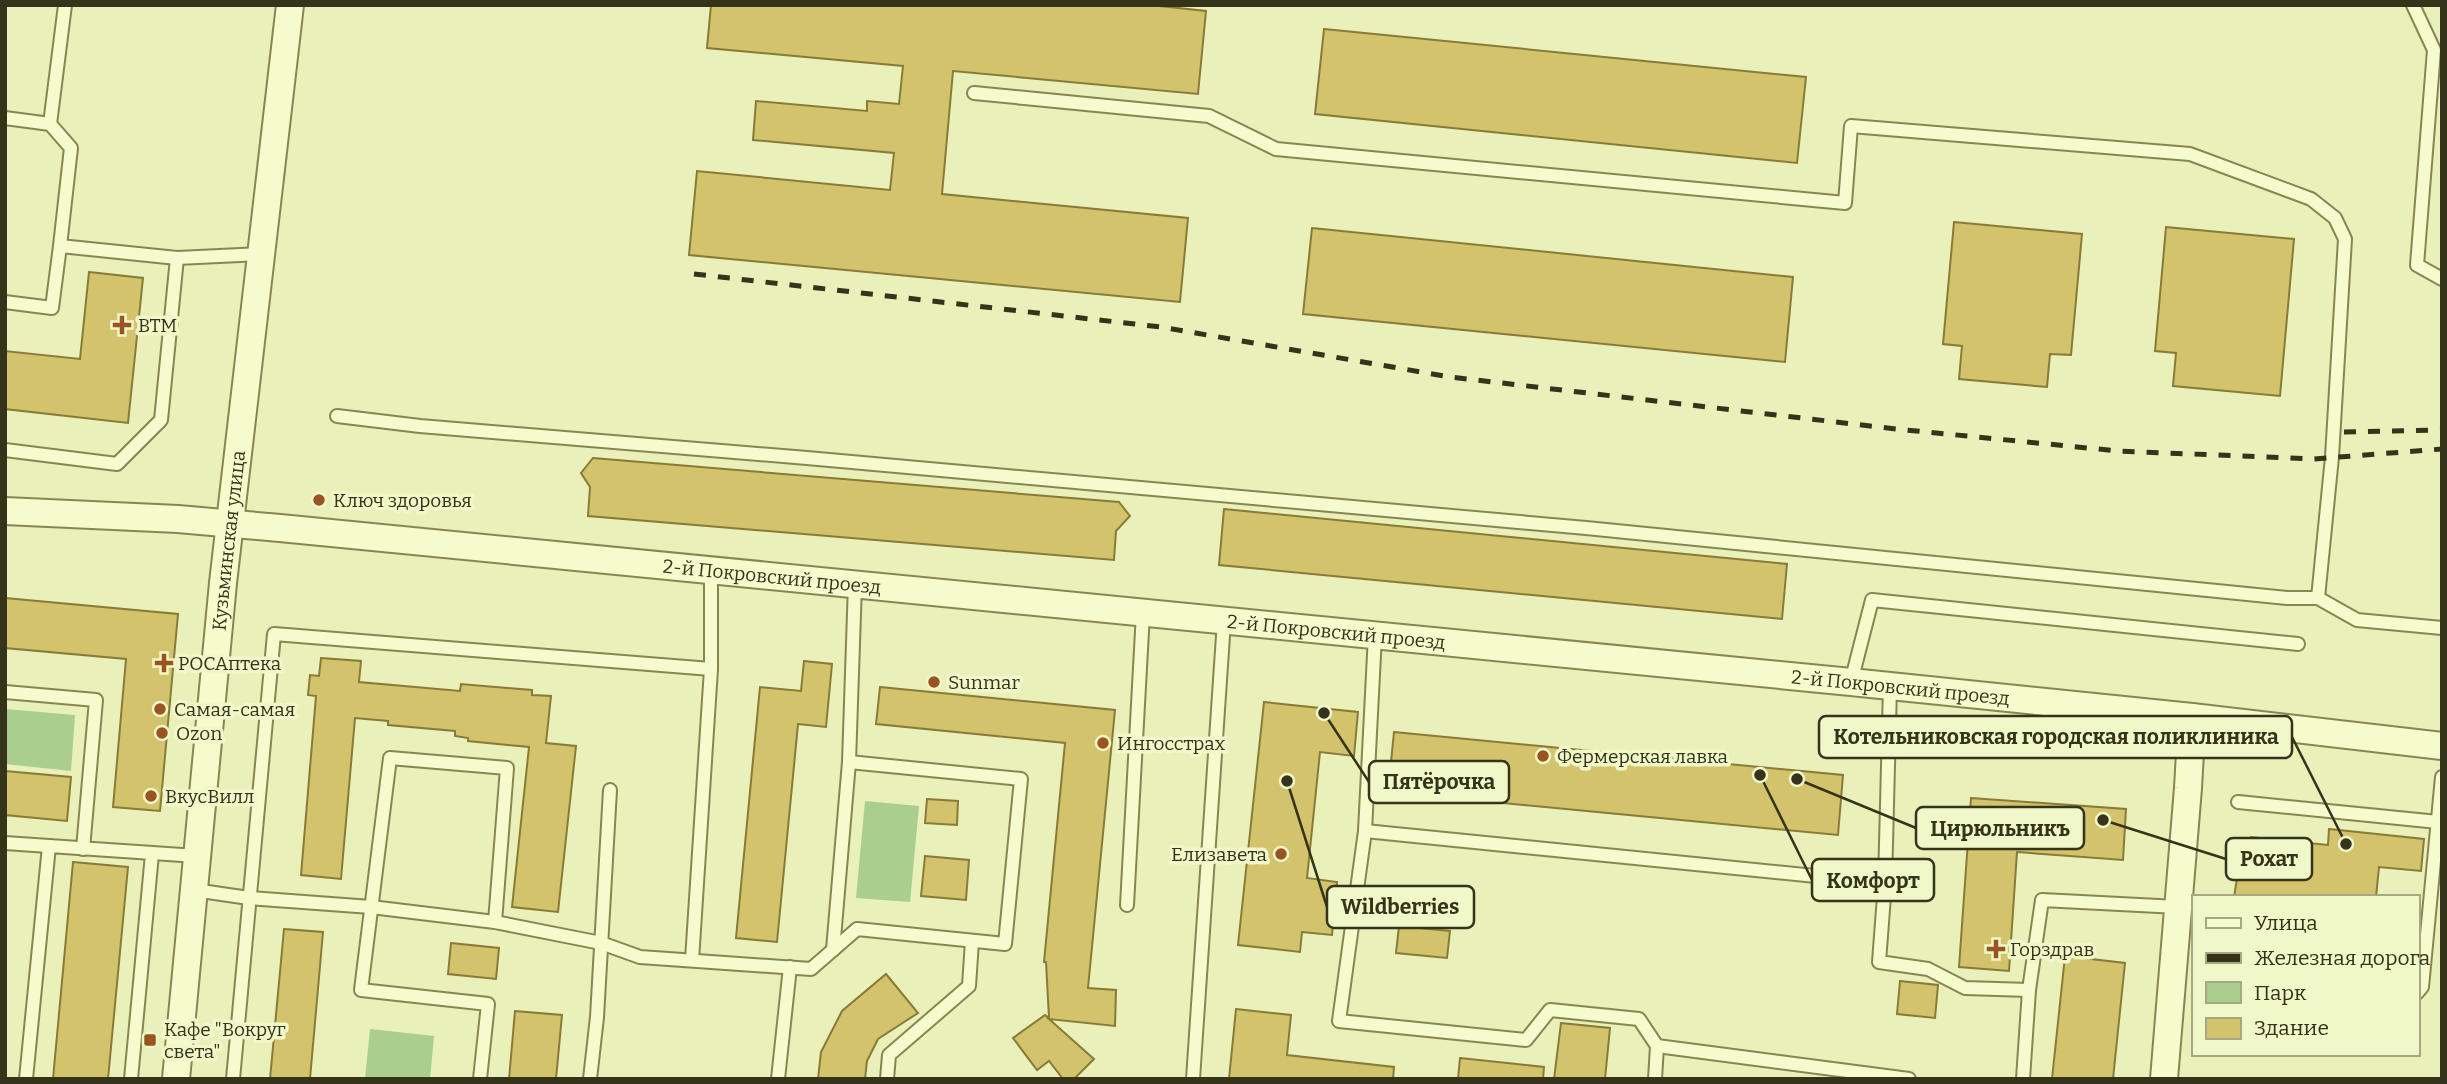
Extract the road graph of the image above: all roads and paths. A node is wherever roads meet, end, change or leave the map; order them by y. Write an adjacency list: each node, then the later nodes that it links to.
1 (65, 5): 6 (lane)
2 (290, 5): 8 (street, Кузьминская улица)
3 (2413, 5): 10 (lane)
4 (974, 93): 18 (lane)
5 (5, 118): 6 (lane)
6 (50, 124): 7 (lane)
7 (60, 246): 9 (lane); 11 (lane)
8 (263, 254): 9 (lane); 15 (street, Кузьминская улица)
9 (177, 258): 13 (lane)
10 (2442, 279)
11 (5, 302)
12 (337, 416): 18 (lane)
13 (5, 450)
14 (5, 510): 15 (street, 2-й Покровский проезд)
15 (232, 524): 16 (street, 2-й Покровский проезд); 40 (street, Кузьминская улица)
16 (711, 571): 17 (street, 2-й Покровский проезд); 24 (lane)
17 (855, 584): 19 (street, 2-й Покровский проезд); 30 (lane)
18 (2318, 598): 21 (lane)
19 (1143, 613): 20 (street, 2-й Покровский проезд); 44 (lane)
20 (1224, 621): 22 (street, 2-й Покровский проезд); 64 (lane)
21 (2442, 628)
22 (1375, 635): 25 (street, 2-й Покровский проезд); 35 (lane)
23 (2298, 644): 25 (lane)
24 (711, 669): 43 (lane); 51 (lane)
25 (1851, 682): 26 (street, 2-й Покровский проезд)
26 (1890, 687): 28 (street, 2-й Покровский проезд); 41 (lane)
27 (5, 692): 38 (lane)
28 (2192, 717): 29 (street, 2-й Покровский проезд); 46 (street)
29 (2442, 746)
30 (849, 762): 48 (lane); 50 (lane)
31 (2442, 777): 34 (lane)
32 (610, 790): 49 (lane)
33 (2238, 802): 34 (lane)
34 (2440, 818): 54 (lane)
35 (1365, 831): 41 (lane); 55 (lane)
36 (5, 843): 37 (lane)
37 (49, 846): 38 (lane); 56 (lane)
38 (83, 849): 39 (lane)
39 (152, 854): 40 (lane); 57 (lane)
40 (197, 856): 42 (street, Кузьминская улица)
41 (1885, 883): 53 (lane)
42 (194, 890): 43 (lane); 58 (street, Кузьминская улица)
43 (249, 898): 45 (lane); 59 (lane)
44 (1127, 905)
45 (371, 907): 47 (lane); 47 (lane); 60 (lane)
46 (2178, 908): 53 (lane); 68 (street)
47 (495, 922): 49 (lane)
48 (972, 941): 50 (lane); 63 (lane)
49 (601, 943): 51 (lane); 61 (lane)
50 (833, 950): 52 (lane)
51 (692, 960): 52 (lane)
52 (790, 968): 62 (lane)
53 (2029, 990): 67 (lane)
54 (2419, 991)
55 (1657, 1046): 65 (lane); 66 (lane)
56 (26, 1079)
57 (131, 1079)
58 (176, 1079)
59 (233, 1079)
60 (480, 1079)
61 (590, 1079)
62 (778, 1079)
63 (887, 1079)
64 (1193, 1079)
65 (1655, 1079)
66 (1909, 1079)
67 (2023, 1079)
68 (2164, 1079)

